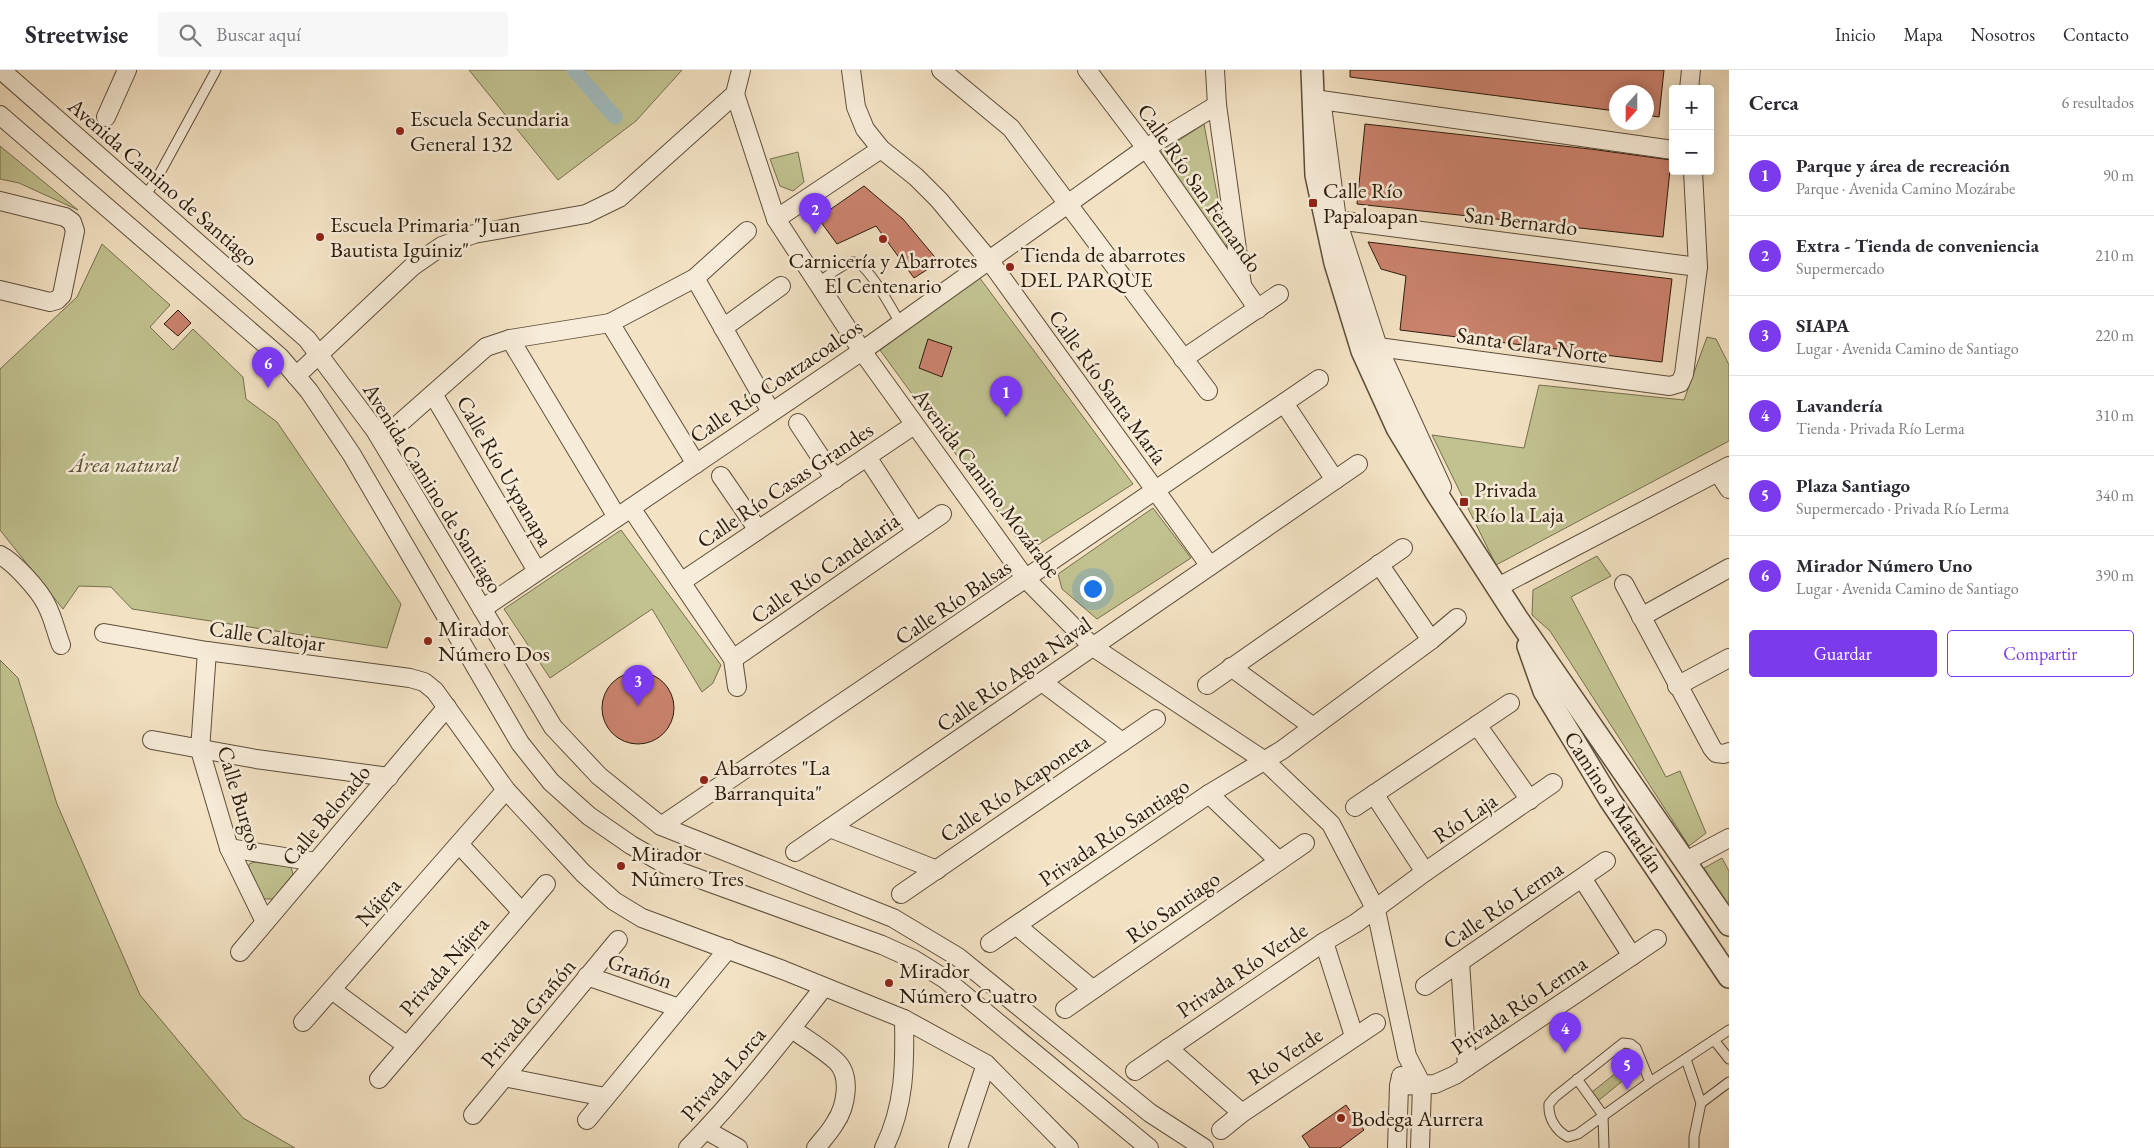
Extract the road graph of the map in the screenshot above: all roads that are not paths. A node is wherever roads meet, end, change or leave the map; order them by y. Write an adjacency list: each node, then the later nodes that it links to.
1 (1, 70): 23 (street, Avenida Camino de Santiago)
2 (127, 70): 18 (street)
3 (216, 70): 23 (lane)
4 (741, 70): 14 (street)
5 (851, 70): 20 (street, Calle Río Santa María)
6 (941, 70): 25 (street)
7 (1087, 70): 19 (street, Calle Río San Fernando)
8 (1203, 70): 12 (street)
9 (1312, 70): 66 (street, Camino a Matatlán)
10 (1321, 70): 15 (street)
11 (1691, 70): 13 (street)
12 (1215, 77): 16 (street)
13 (1689, 85)
14 (735, 94): 26 (street, Avenida Camino Mozárabe); 44 (street)
15 (1321, 100): 21 (street); 27 (street)
16 (1217, 104): 19 (street, Calle Río Coatzacoalcos); 34 (street)
17 (0, 115): 46 (street)
18 (106, 117)
19 (1146, 148): 25 (street, Calle Río Coatzacoalcos); 34 (street, Calle Río San Fernando)
20 (881, 149): 26 (street); 29 (street, Calle Río Santa María)
21 (1669, 149)
22 (1693, 175): 30 (street)
23 (145, 195): 44 (street, Avenida Camino de Santiago)
24 (0, 201): 35 (street)
25 (1069, 204): 29 (street, Calle Río Coatzacoalcos); 45 (street)
26 (776, 219): 32 (street, Avenida Camino Mozárabe)
27 (1337, 220): 30 (street, San Bernardo); 42 (street)
28 (747, 231): 31 (street)
29 (990, 260): 39 (street, Calle Río Coatzacoalcos); 63 (street, Calle Río Santa María)
30 (1698, 267): 42 (street, Santa Clara Norte)
31 (695, 278): 38 (street); 40 (street)
32 (817, 283): 39 (lane); 43 (street, Avenida Camino Mozárabe)
33 (780, 286): 40 (street)
34 (1243, 288): 37 (street, Calle Río San Fernando)
35 (0, 290)
36 (1279, 294): 37 (street)
37 (1258, 309): 45 (street)
38 (610, 322): 41 (street); 56 (street)
39 (900, 323): 43 (street, Calle Río Coatzacoalcos)
40 (723, 328): 51 (street)
41 (510, 339): 49 (street); 64 (street)
42 (1378, 347): 66 (street)
43 (862, 351): 51 (street, Calle Río Coatzacoalcos); 54 (street, Avenida Camino Mozárabe)
44 (318, 355): 46 (street); 79 (street, Avenida Camino de Santiago)
45 (1183, 358): 48 (street)
46 (296, 376): 187 (street)
47 (1319, 379): 50 (street, Calle Río Balsas)
48 (1208, 391)
49 (433, 394): 52 (street); 74 (street, Calle Río Uxpanapa)
50 (1284, 403): 61 (street); 63 (street, Calle Río Balsas)
51 (771, 412): 56 (street, Calle Río Coatzacoalcos)
52 (400, 423)
53 (798, 423): 60 (street)
54 (914, 425): 55 (street, Calle Río Casas Grandes); 75 (street, Avenida Camino Mozárabe)
55 (867, 457): 60 (street, Calle Río Casas Grandes); 68 (street)
56 (696, 464): 64 (street, Calle Río Coatzacoalcos)
57 (1358, 464): 61 (street, Calle Río Agua Naval)
58 (1724, 469): 62 (street); 78 (street)
59 (721, 476): 67 (street)
60 (835, 479): 67 (street, Calle Río Casas Grandes)
61 (1335, 480): 72 (street, Calle Río Agua Naval)
62 (1729, 489)
63 (1156, 491): 72 (street, Calle Río Santa María); 75 (street, Calle Río Balsas)
64 (624, 512): 74 (street, Calle Río Coatzacoalcos); 76 (street)
65 (942, 514): 68 (street, Calle Río Candelaria)
66 (1458, 526): 78 (street, Camino a Matatlán)
67 (758, 530): 76 (street, Calle Río Casas Grandes)
68 (916, 532): 89 (street, Calle Río Candelaria)
69 (1403, 548): 71 (street)
70 (0, 556): 85 (street)
71 (1379, 564): 84 (street); 90 (street)
72 (1210, 566): 86 (street, Calle Río Agua Naval)
73 (1729, 568): 80 (street)
74 (537, 571): 79 (street, Calle Río Coatzacoalcos)
75 (1026, 580): 86 (street, Avenida Camino Mozárabe); 113 (street, Calle Río Balsas)
76 (681, 582): 89 (street)
77 (1624, 584): 80 (street)
78 (1498, 587): 82 (street, Camino a Matatlán)
79 (482, 609): 113 (street, Avenida Camino de Santiago)
80 (1641, 617): 94 (street)
81 (1456, 618): 84 (street, Privada Río Santiago)
82 (1518, 618): 111 (street, Camino a Matatlán); 116 (street, Camino a Matatlán)
83 (104, 633): 87 (street, Calle Caltojar)
84 (1431, 640): 99 (street, Privada Río Santiago)
85 (61, 645)
86 (1093, 647): 91 (street, Calle Río Agua Naval); 104 (street, Avenida Camino Mozárabe)
87 (206, 651): 96 (street, Calle Caltojar); 102 (street, Calle Burgos)
88 (1729, 658): 94 (street)
89 (733, 659): 93 (street)
90 (1232, 667): 92 (street); 99 (street)
91 (1042, 682): 101 (street); 114 (street, Calle Río Agua Naval)
92 (1207, 685)
93 (737, 686)
94 (1677, 686): 103 (street)
95 (1510, 703): 98 (street)
96 (447, 707): 105 (street, Calle Belorado); 107 (street)
97 (1156, 719): 101 (street, Calle Río Acaponeta)
98 (1477, 725): 109 (street); 110 (street, Río Laja)
99 (1312, 726): 104 (street, Privada Río Santiago)
100 (152, 740): 102 (street)
101 (1122, 742): 125 (street, Calle Río Acaponeta)
102 (200, 750): 105 (street); 119 (street, Calle Burgos)
103 (1729, 752)
104 (1265, 761): 108 (street, Privada Río Santiago); 130 (street, Avenida Camino Mozárabe)
105 (388, 776): 124 (street, Calle Belorado)
106 (1553, 783): 110 (street, Río Laja)
107 (506, 790): 118 (street, Nájera); 139 (street)
108 (1209, 794): 121 (street); 134 (street, Privada Río Santiago)
109 (1374, 794): 112 (street); 126 (street, Río Laja)
110 (1530, 800): 126 (street, Río Laja)
111 (1610, 800): 116 (street); 144 (street, Camino a Matatlán)
112 (1355, 807)
113 (660, 826): 188 (street, Avenida Camino de Santiago)
114 (830, 828): 120 (street, Calle Río Agua Naval); 125 (street)
115 (1729, 838): 123 (street)
116 (1672, 841): 123 (street, Camino a Matatlán)
117 (1305, 843): 121 (street, Río Santiago)
118 (459, 844): 131 (street); 148 (street, Nájera)
119 (229, 848): 124 (street); 132 (street, Calle Burgos)
120 (795, 852)
121 (1279, 861): 147 (street, Río Santiago)
122 (1606, 861): 127 (street, Calle Río Lerma)
123 (1686, 861): 133 (street, Camino a Matatlán)
124 (316, 862): 132 (street, Calle Belorado)
125 (937, 870): 129 (street, Calle Río Acaponeta)
126 (1425, 872): 130 (street, Río Laja)
127 (1582, 878): 141 (street); 142 (street, Calle Río Lerma)
128 (546, 884): 131 (street, Privada Nájera)
129 (900, 894)
130 (1376, 910): 137 (street, Privada Río Verde); 160 (street, Avenida Camino Mozárabe)
131 (522, 911): 158 (street, Privada Nájera)
132 (265, 922): 140 (street, Calle Belorado)
133 (1729, 925)
134 (1017, 926): 138 (street, Privada Río Santiago); 147 (street)
135 (1657, 939): 141 (street, Privada Río Lerma)
136 (618, 940): 143 (street, Privada Grañón)
137 (1324, 942): 156 (street, Río Verde); 159 (street, Privada Río Verde)
138 (990, 943)
139 (728, 950): 146 (street); 149 (street)
140 (240, 952)
141 (1632, 956): 164 (street, Privada Río Lerma)
142 (1460, 962): 145 (street, Calle Río Lerma); 164 (street)
143 (587, 976): 149 (street, Grañón); 166 (street, Privada Grañón)
144 (1729, 977)
145 (1425, 986)
146 (824, 987): 151 (street); 154 (street, Privada Lorca)
147 (1092, 989): 150 (street, Río Santiago)
148 (332, 990): 152 (street, Nájera); 158 (street)
149 (679, 1008): 173 (street)
150 (1065, 1009)
151 (904, 1019): 163 (street); 185 (street)
152 (303, 1022)
153 (1376, 1023): 156 (street, Río Verde)
154 (792, 1029): 179 (street, Privada Lorca); 184 (street, Privada Lorca)
155 (1729, 1030): 157 (lane)
156 (1354, 1036): 175 (street, Río Verde)
157 (1714, 1040): 161 (lane); 162 (lane)
158 (406, 1046): 167 (street, Privada Nájera)
159 (1168, 1048): 165 (street, Privada Río Verde); 175 (street, Río Verde)
160 (1407, 1056): 171 (street, Avenida Camino Mozárabe); 172 (street, Avenida Camino Mozárabe)
161 (1686, 1059): 169 (lane); 174 (lane)
162 (1729, 1059)
163 (986, 1064): 181 (street); 186 (street)
164 (1467, 1067): 171 (street, Privada Río Lerma)
165 (1135, 1070)
166 (504, 1077): 173 (street); 176 (street, Privada Grañón)
167 (379, 1079)
168 (1577, 1079): 169 (lane); 177 (lane); 177 (lane)
169 (1650, 1082): 177 (lane)
170 (1729, 1082): 174 (lane)
171 (1422, 1085): 172 (street, Privada Río Lerma); 190 (street, Avenida Camino Mozárabe)
172 (1399, 1086): 189 (street, Avenida Camino Mozárabe)
173 (605, 1097): 178 (street)
174 (1701, 1103): 192 (lane)
175 (1242, 1113): 180 (street, Río Verde)
176 (473, 1114)
177 (1603, 1115): 191 (lane)
178 (587, 1120)
179 (706, 1130): 182 (street, Privada Lorca); 183 (street)
180 (1221, 1130)
181 (1064, 1146)
182 (688, 1148)
183 (738, 1148)
184 (816, 1148)
185 (884, 1148)
186 (958, 1148)
187 (1149, 1148)
188 (1204, 1148)
189 (1396, 1148)
190 (1420, 1148)
191 (1604, 1148)
192 (1694, 1148)

